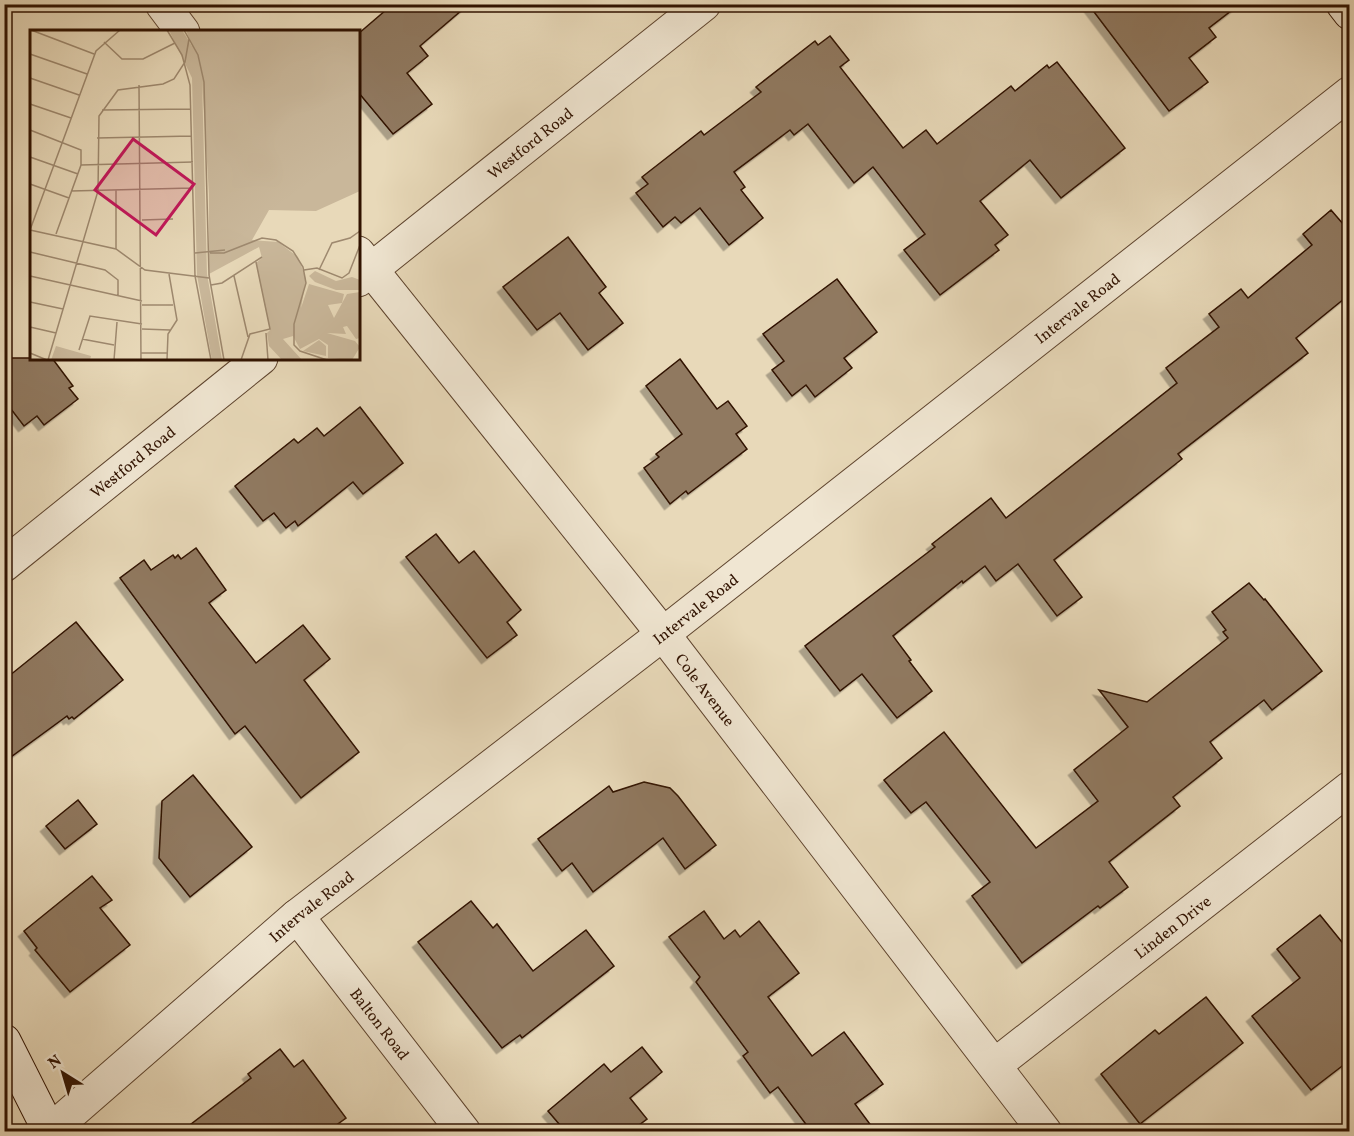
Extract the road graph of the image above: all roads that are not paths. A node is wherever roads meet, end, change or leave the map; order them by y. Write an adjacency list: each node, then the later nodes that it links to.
1 (162, 4): 5 (street)
2 (704, 4): 7 (street, Westford Road)
3 (1343, 4): 4 (street)
4 (1350, 13)
5 (182, 30)
6 (1350, 93): 10 (street, Intervale Road)
7 (363, 268): 10 (street, Cole Avenue)
8 (259, 360): 9 (street, Westford Road)
9 (4, 565)
10 (663, 634): 12 (street, Intervale Road); 14 (street, Cole Avenue)
11 (1350, 789): 14 (street, Linden Drive)
12 (297, 916): 15 (street, Intervale Road); 16 (street, Balton Road)
13 (4, 1041): 15 (street)
14 (995, 1065): 17 (street, Cole Avenue)
15 (50, 1131)
16 (464, 1131)
17 (1045, 1131)

